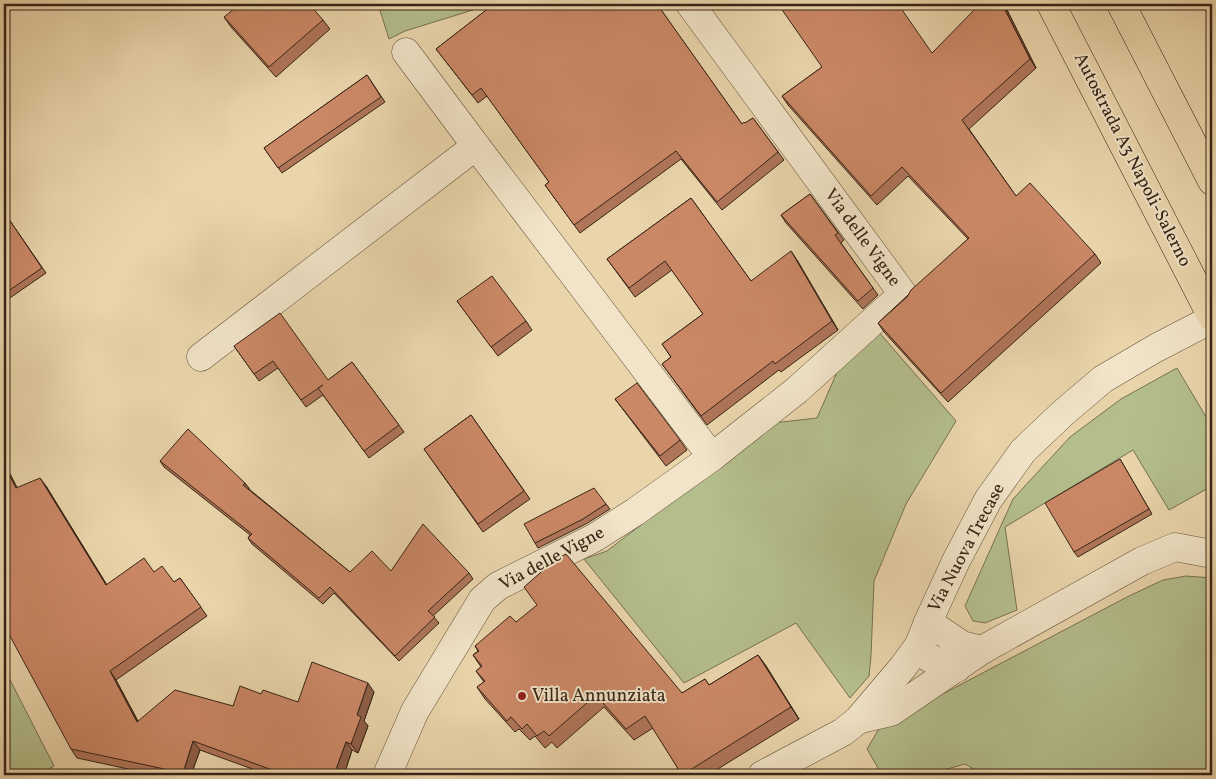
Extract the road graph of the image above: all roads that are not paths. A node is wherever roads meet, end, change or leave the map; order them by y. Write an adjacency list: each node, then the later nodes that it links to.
1 (690, 4): 9 (street, Via delle Vigne)
2 (1052, 4): 7 (highway, Autostrada A3 Napoli-Salerno)
3 (1121, 4): 6 (highway)
4 (406, 52): 5 (street)
5 (476, 146): 8 (street); 9 (street)
6 (1212, 181)
7 (1212, 318): 11 (street, Via Nuova Trecase)
8 (201, 357)
9 (712, 457): 15 (street, Via delle Vigne)
10 (1212, 554): 12 (street)
11 (924, 633): 12 (street); 13 (street); 14 (street, Via Nuova Trecase)
12 (982, 650): 13 (street)
13 (957, 668): 14 (street)
14 (858, 720): 16 (street, Via Nuova Trecase)
15 (387, 775)
16 (762, 775)

